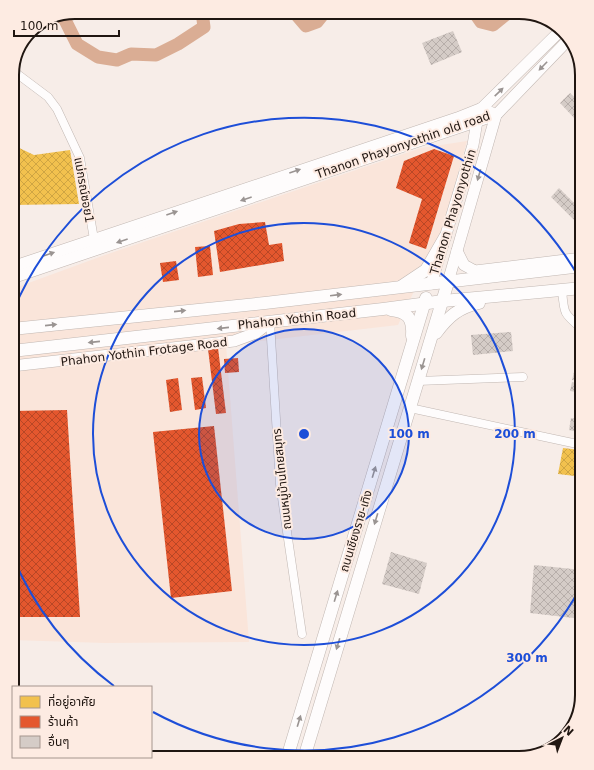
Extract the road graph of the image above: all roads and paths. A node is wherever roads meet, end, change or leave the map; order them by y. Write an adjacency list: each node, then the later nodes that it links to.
1 (557, 34): 4 (main road, Thanon Phayonyothin, one-way to 1)
2 (565, 43): 5 (main road, Thanon Phayonyothin, one-way to 5)
3 (19, 75): 10 (street, แม่กรณ์ซอย1)
4 (482, 108): 5 (main road, Thanon Phayonyothin old road); 6 (main road, Thanon Phayonyothin); 10 (main road, Thanon Phayonyothin old road, one-way to 4)
5 (496, 115): 6 (main road, Thanon Phayonyothin old road); 11 (main road, Thanon Phayonyothin, one-way to 11)
6 (477, 121): 7 (main road, Thanon Phayonyothin old road); 8 (main road, Thanon Phayonyothin)
7 (455, 128): 8 (main road); 10 (main road, Thanon Phayonyothin old road, one-way to 10)
8 (473, 145): 9 (main road, Thanon Phayonyothin)
9 (445, 237): 17 (main road, Thanon Phayonyothin); 18 (main road)
10 (94, 244): 13 (main road, Thanon Phayonyothin old road, one-way to 10); 15 (main road, Thanon Phayonyothin old road)
11 (456, 252): 12 (main road); 16 (main road, Thanon Phayonyothin)
12 (575, 259)
13 (19, 265)
14 (575, 267): 16 (main road, Phahon Yothin Road)
15 (19, 275)
16 (448, 282): 17 (main road, Phahon Yothin Road); 22 (main road)
17 (431, 284): 18 (main road, Phahon Yothin Road); 23 (main road, ถนนเชียงราย-เทิง)
18 (399, 288): 27 (main road, Phahon Yothin Road, one-way to 18)
19 (575, 288): 20 (main road, Phahon Yothin Road)
20 (562, 289): 21 (main road, Phahon Yothin Road); 26 (street)
21 (507, 295): 22 (main road, Phahon Yothin Road); 28 (main road)
22 (443, 301): 23 (main road, Phahon Yothin Road); 28 (main road)
23 (424, 303): 24 (main road, Phahon Yothin Road); 29 (main road, ถนนเชียงราย-เทิง)
24 (383, 309): 25 (main road, Phahon Yothin Road); 29 (main road)
25 (270, 322): 30 (main road, Phahon Yothin Road, one-way to 30); 31 (main road, Phahon Yothin Frotage Road); 36 (street, ถนนหมู่บ้านไทยสมุทร)
26 (575, 324)
27 (19, 328)
28 (430, 340): 33 (main road, one-way to 33)
29 (412, 345): 37 (main road, ถนนเชียงราย-เทิง, one-way to 29)
30 (19, 350)
31 (19, 365)
32 (523, 377): 33 (street)
33 (418, 381): 34 (main road)
34 (410, 408): 35 (street); 38 (main road, one-way to 38)
35 (575, 443)
36 (302, 634)
37 (289, 751)
38 (306, 751)

